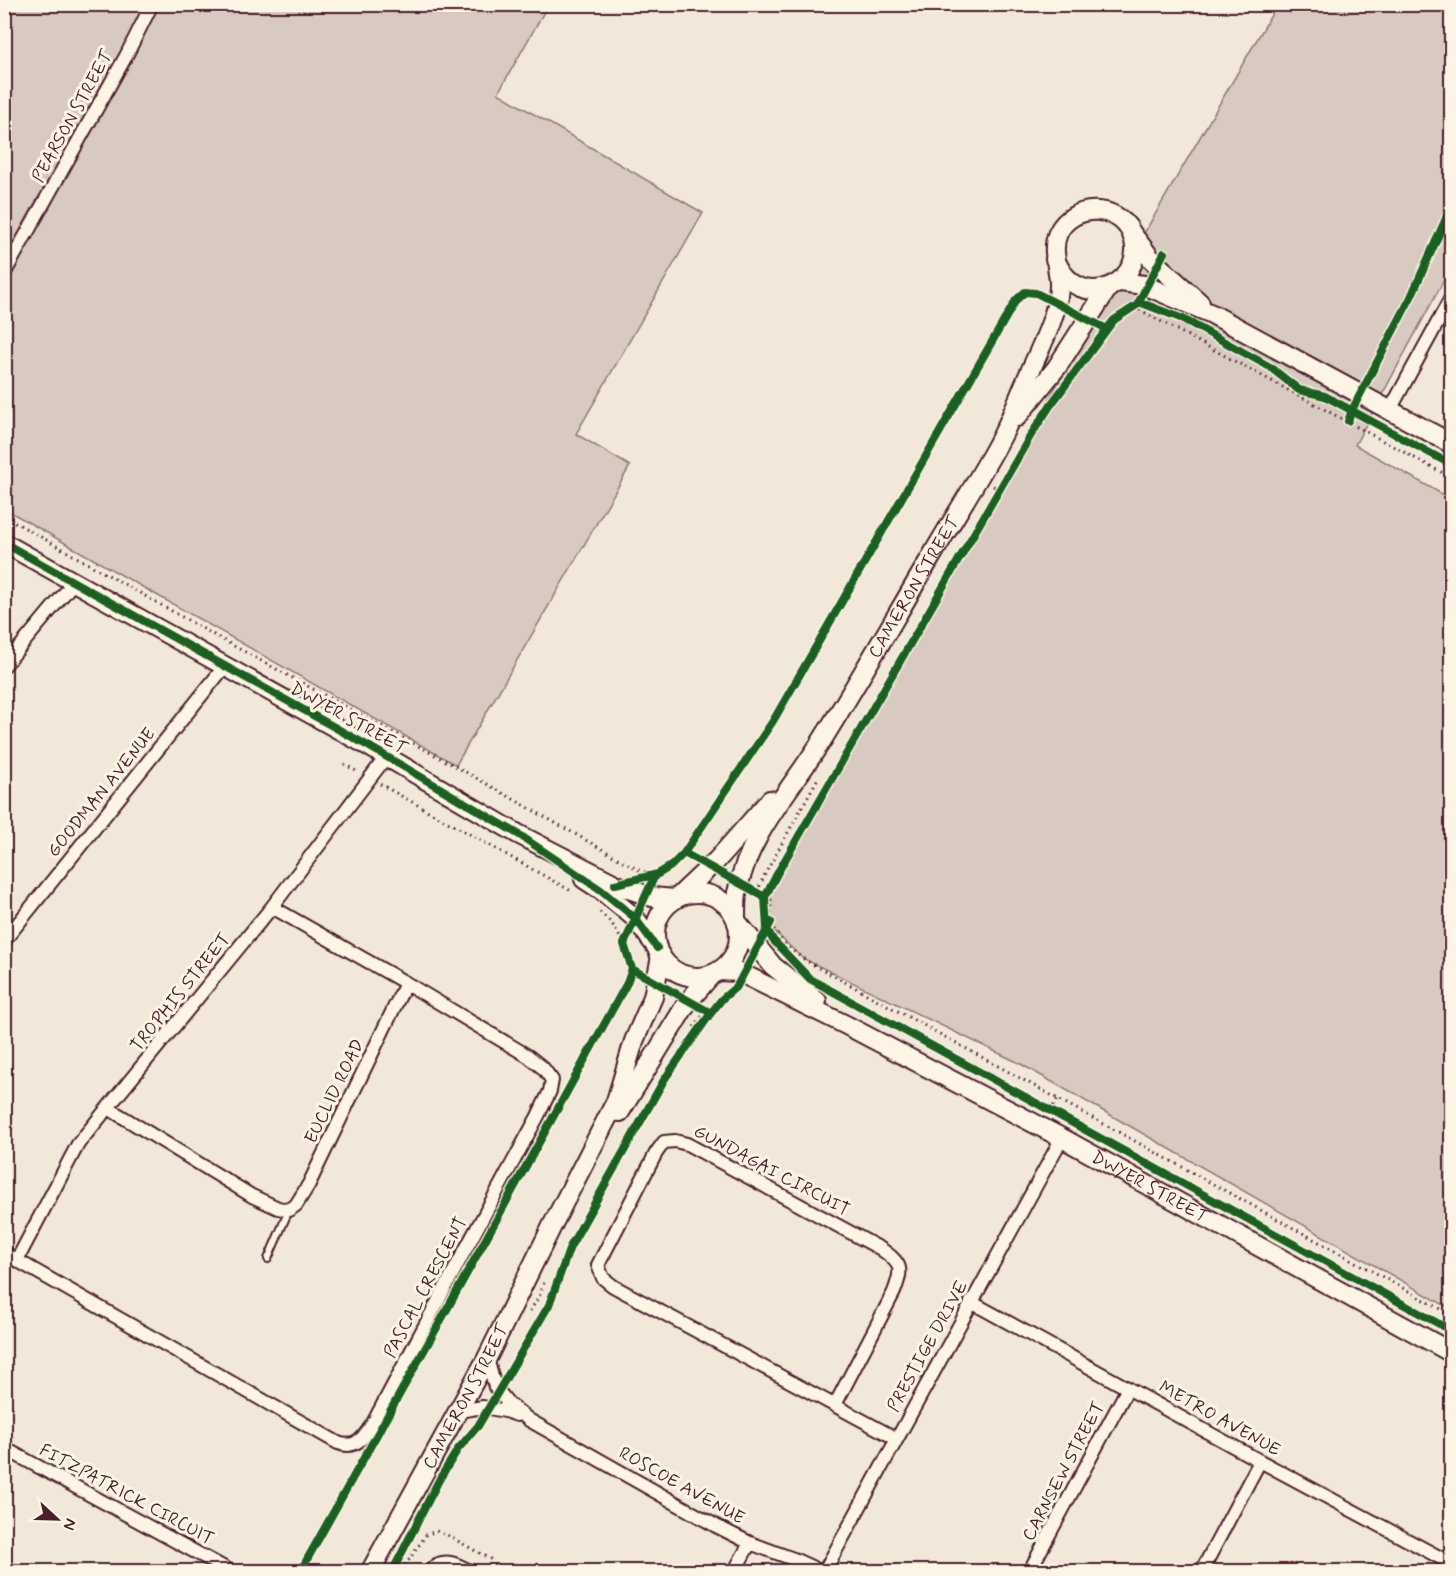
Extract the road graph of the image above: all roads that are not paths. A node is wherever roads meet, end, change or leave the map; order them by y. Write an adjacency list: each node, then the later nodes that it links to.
1 (152, 4): 4 (street, PEARSON STREET)
2 (1126, 226): 3 (street); 5 (street); 7 (street)
3 (1055, 260): 5 (street); 9 (street, CAMERON STREET)
4 (4, 274)
5 (1114, 285): 7 (street); 9 (street, CAMERON STREET)
6 (1452, 296): 8 (street)
7 (1212, 314): 8 (street)
8 (1390, 410): 10 (street)
9 (1003, 435): 15 (street, CAMERON STREET)
10 (1452, 444)
11 (4, 543): 12 (street, DWYER STREET)
12 (74, 582): 13 (street); 14 (street, DWYER STREET)
13 (4, 666)
14 (225, 666): 16 (street, DWYER STREET); 21 (street, GOODMAN AVENUE)
15 (823, 740): 18 (street, CAMERON STREET); 20 (street, CAMERON STREET)
16 (386, 757): 17 (street, DWYER STREET); 19 (street, TROPHIS STREET)
17 (518, 834): 18 (street, DWYER STREET); 22 (street, DWYER STREET)
18 (676, 898): 20 (street); 22 (street)
19 (272, 907): 24 (street, PASCAL CRESCENT); 26 (street, TROPHIS STREET)
20 (736, 920): 23 (street); 25 (street, DWYER STREET)
21 (4, 941)
22 (659, 952): 23 (street); 29 (street, CAMERON STREET)
23 (716, 972): 25 (street, DWYER STREET); 29 (street, CAMERON STREET)
24 (406, 983): 28 (street, EUCLID ROAD); 32 (street, PASCAL CRESCENT)
25 (846, 1025): 27 (street, DWYER STREET)
26 (108, 1108): 28 (street); 32 (street, TROPHIS STREET)
27 (1062, 1138): 33 (street, PRESTIGE DRIVE); 34 (street, DWYER STREET)
28 (289, 1210): 31 (lane, EUCLID ROAD)
29 (556, 1218): 35 (street, CAMERON STREET)
30 (4, 1253): 32 (street, PASCAL CRESCENT)
31 (268, 1258)
32 (17, 1260)
33 (971, 1302): 36 (street, METRO AVENUE); 40 (street, PRESTIGE DRIVE)
34 (1452, 1353)
35 (488, 1358): 38 (street, CAMERON STREET); 39 (street)
36 (1128, 1388): 42 (street, METRO AVENUE); 51 (street, CARNSEW STREET)
37 (835, 1406): 37 (street, GUNDAGAI CIRCUIT); 40 (street, GUNDAGAI CIRCUIT)
38 (459, 1411): 39 (street); 45 (street, CAMERON STREET)
39 (529, 1420): 43 (street, ROSCOE AVENUE)
40 (897, 1439): 50 (street, PRESTIGE DRIVE)
41 (4, 1448): 46 (street, FITZPATRICK CIRCUIT)
42 (1260, 1461): 44 (street, METRO AVENUE); 52 (street)
43 (750, 1543): 49 (street); 50 (street, ROSCOE AVENUE)
44 (1452, 1564)
45 (377, 1566)
46 (232, 1572)
47 (429, 1572): 48 (street)
48 (471, 1572)
49 (734, 1572)
50 (823, 1572)
51 (1029, 1572)
52 (1201, 1572)

